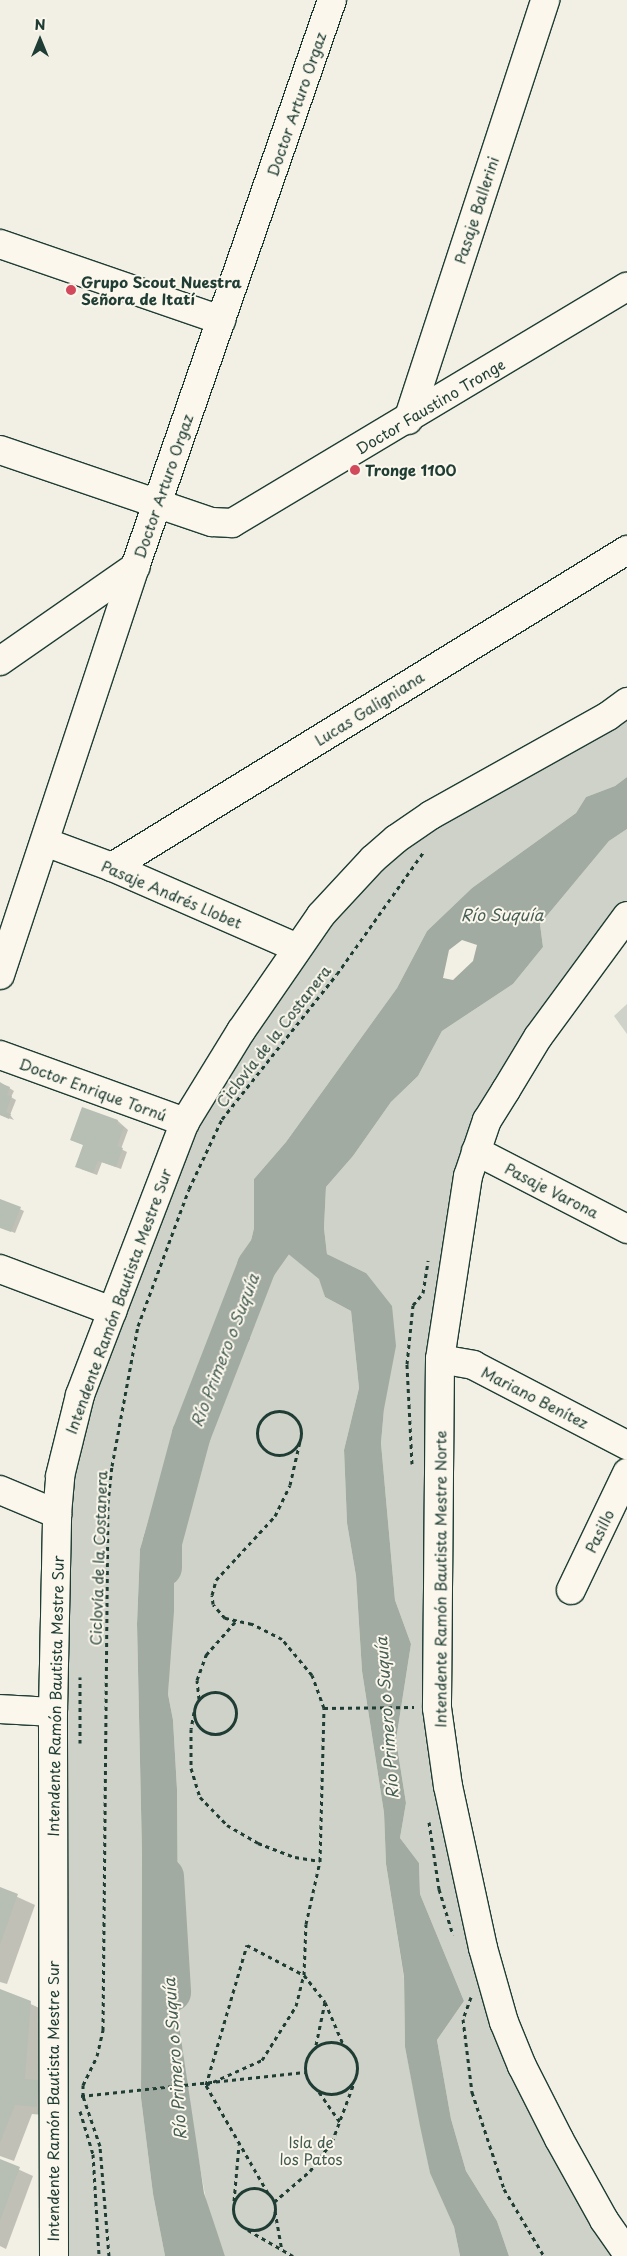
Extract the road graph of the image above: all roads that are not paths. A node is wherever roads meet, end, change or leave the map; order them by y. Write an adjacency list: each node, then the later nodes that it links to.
1 (332, 0): 5 (street, Doctor Arturo Orgaz)
2 (545, 0): 6 (street, Pasaje Ballerini)
3 (0, 244): 5 (street)
4 (627, 287): 6 (street, Doctor Faustino Tronge)
5 (221, 320): 8 (street, Doctor Arturo Orgaz)
6 (408, 420): 8 (street, Doctor Faustino Tronge)
7 (0, 450): 8 (street)
8 (157, 504): 10 (street, Doctor Arturo Orgaz)
9 (627, 550): 14 (street, Lucas Galigniana)
10 (135, 567): 11 (street); 13 (street, Doctor Arturo Orgaz)
11 (7, 649)
12 (627, 702): 16 (street, Intendente Ramón Bautista Mestre Sur)
13 (45, 842): 14 (street, Pasaje Andrés Llobet); 17 (street, Doctor Arturo Orgaz)
14 (112, 867): 16 (street, Pasaje Andrés Llobet)
15 (627, 916): 20 (street, Intendente Ramón Bautista Mestre Norte)
16 (297, 948): 19 (street, Intendente Ramón Bautista Mestre Sur)
17 (0, 975)
18 (0, 1055): 19 (street, Doctor Enrique Tornú)
19 (185, 1122): 23 (street, Intendente Ramón Bautista Mestre Sur)
20 (476, 1151): 21 (street, Pasaje Varona); 24 (street, Intendente Ramón Bautista Mestre Norte)
21 (627, 1229)
22 (0, 1269): 23 (street)
23 (112, 1311): 28 (street, Intendente Ramón Bautista Mestre Sur)
24 (440, 1359): 25 (street, Mariano Benítez); 32 (street, Intendente Ramón Bautista Mestre Norte)
25 (627, 1445)
26 (627, 1473): 29 (street, Pasillo)
27 (0, 1490): 28 (street)
28 (57, 1514): 31 (street, Intendente Ramón Bautista Mestre Sur)
29 (571, 1590)
30 (0, 1709): 31 (street)
31 (53, 1712): 33 (street, Intendente Ramón Bautista Mestre Sur)
32 (627, 2253)
33 (54, 2256)

